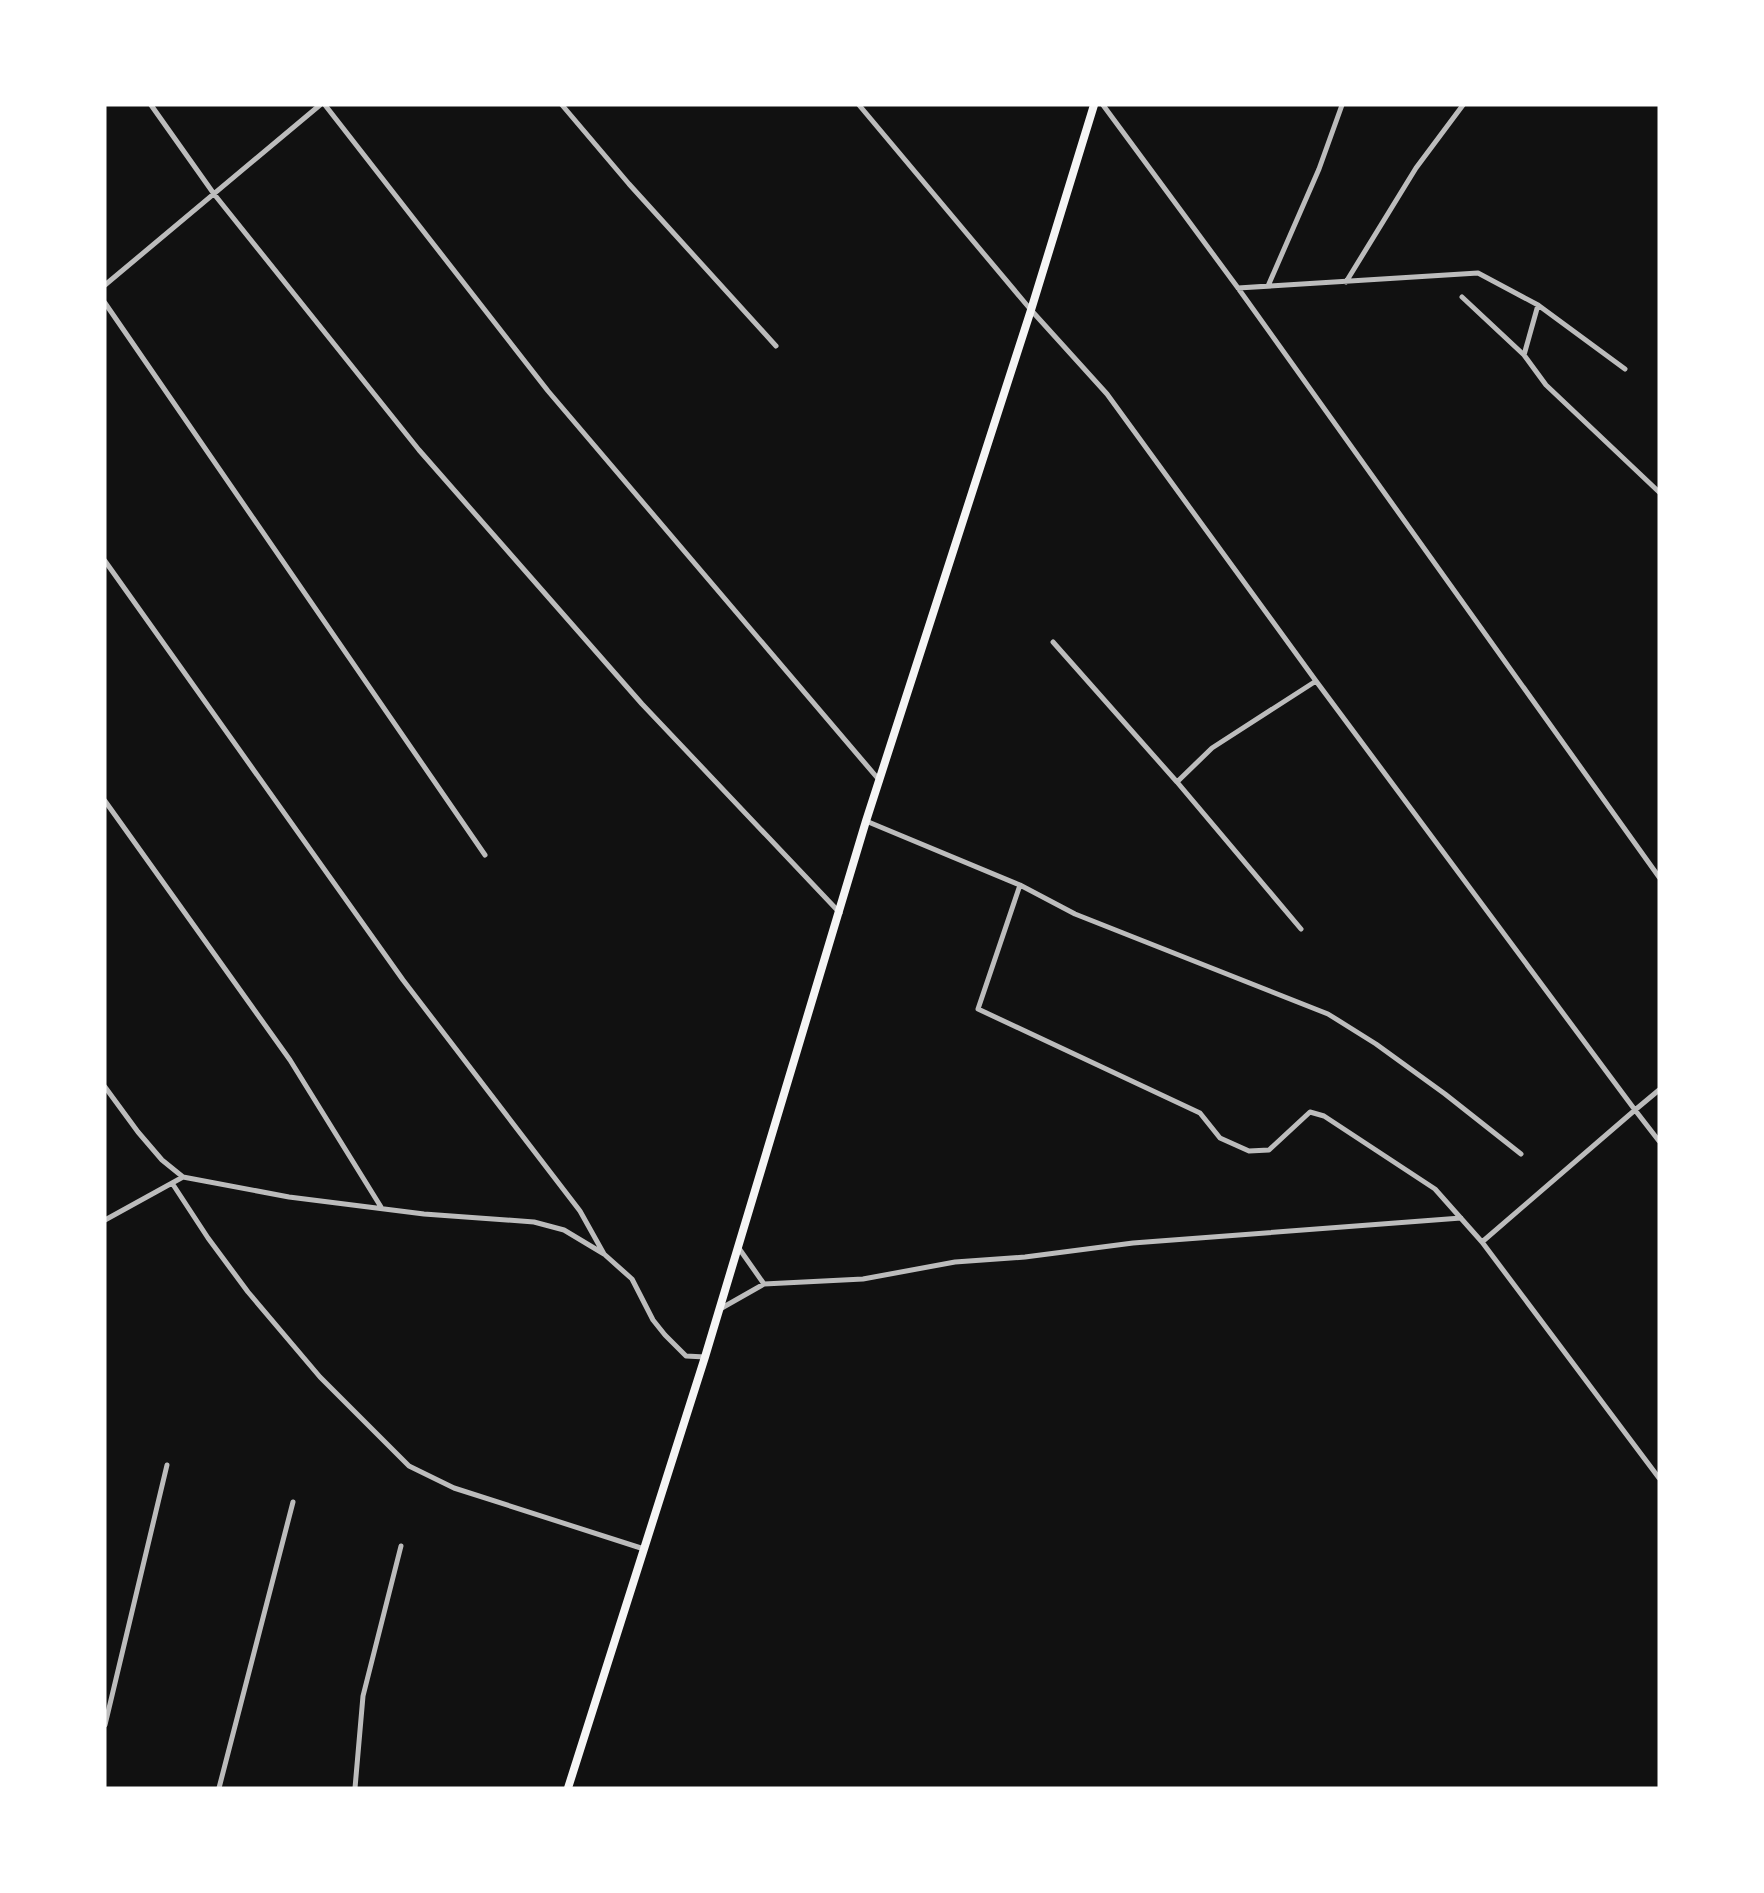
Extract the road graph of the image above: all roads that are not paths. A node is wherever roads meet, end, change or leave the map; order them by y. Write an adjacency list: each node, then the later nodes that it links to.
1 (151, 105): 10 (street)
2 (320, 105): 10 (street)
3 (325, 105): 26 (street)
4 (562, 105): 19 (street)
5 (859, 105): 18 (street)
6 (1094, 105): 18 (main road)
7 (1103, 105): 14 (street)
8 (1342, 105): 13 (street)
9 (1463, 105): 11 (street)
10 (214, 194): 12 (street); 33 (street)
11 (1346, 282): 13 (street); 17 (street)
12 (105, 285)
13 (1268, 286): 14 (street)
14 (1238, 288): 31 (street)
15 (1462, 297): 20 (street)
16 (105, 303): 30 (street)
17 (1538, 305): 20 (street); 21 (street)
18 (1031, 310): 25 (street); 26 (main road)
19 (776, 346)
20 (1524, 356): 22 (street)
21 (1625, 369)
22 (1659, 492)
23 (105, 561): 47 (street)
24 (1053, 642): 27 (street)
25 (1316, 681): 27 (street); 37 (street)
26 (880, 781): 29 (main road)
27 (1178, 782): 34 (street)
28 (105, 801): 42 (street)
29 (866, 821): 32 (street); 33 (main road)
30 (485, 855)
31 (1659, 878)
32 (1020, 885): 39 (street); 43 (street)
33 (840, 913): 46 (main road)
34 (1301, 929)
35 (105, 1088): 40 (street)
36 (1659, 1090): 37 (street)
37 (1635, 1110): 38 (street); 45 (street)
38 (1659, 1141)
39 (1521, 1154)
40 (183, 1177): 41 (street); 42 (street)
41 (172, 1183): 44 (street); 55 (street)
42 (381, 1207): 47 (street)
43 (1461, 1218): 45 (street); 48 (street)
44 (105, 1220)
45 (1482, 1242): 52 (street)
46 (738, 1247): 48 (street); 49 (main road)
47 (604, 1254): 50 (street)
48 (765, 1284): 49 (street)
49 (720, 1309): 50 (main road)
50 (705, 1357): 55 (main road)
51 (167, 1465): 56 (street)
52 (1659, 1478)
53 (293, 1502): 57 (street)
54 (401, 1546): 58 (street)
55 (644, 1550): 59 (main road)
56 (105, 1725)
57 (219, 1788)
58 (355, 1788)
59 (568, 1788)

